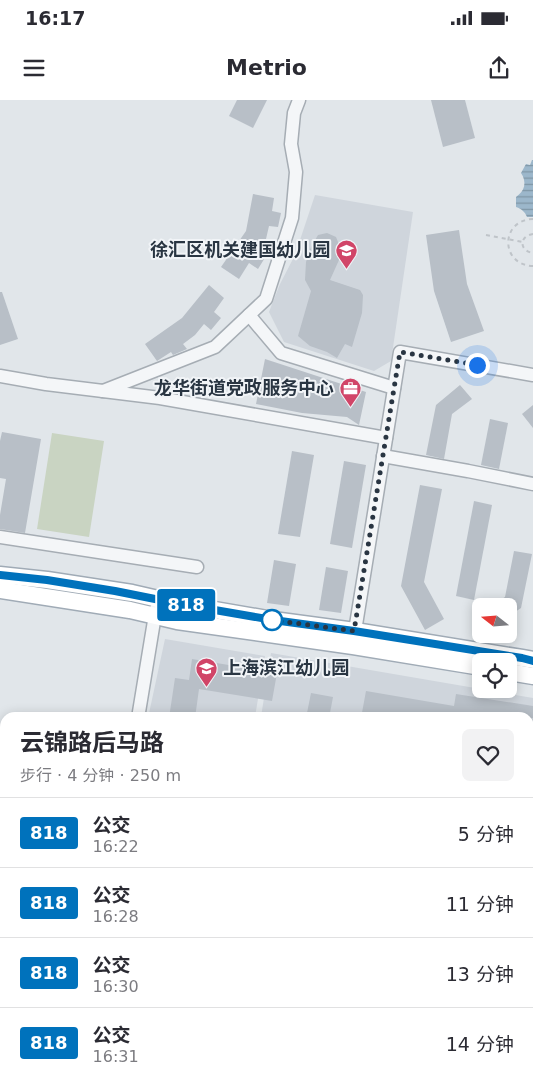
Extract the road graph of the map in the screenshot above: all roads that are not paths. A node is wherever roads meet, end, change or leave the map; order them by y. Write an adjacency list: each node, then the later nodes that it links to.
1 (299, 100): 2 (street)
2 (249, 315): 5 (street); 6 (street)
3 (0, 376): 6 (street)
4 (533, 376): 5 (street)
5 (394, 388): 7 (street)
6 (103, 391): 7 (street)
7 (386, 438): 8 (street)
8 (383, 456): 9 (street); 16 (street)
9 (533, 484)
10 (0, 537): 11 (street)
11 (197, 567)
12 (0, 575): 14 (main road)
13 (0, 590): 15 (main road)
14 (158, 599): 15 (street); 16 (main road)
15 (155, 615): 18 (main road); 21 (street)
16 (354, 631): 17 (main road)
17 (533, 660)
18 (472, 666)
19 (517, 673): 20 (main road)
20 (533, 676)
21 (139, 712)

